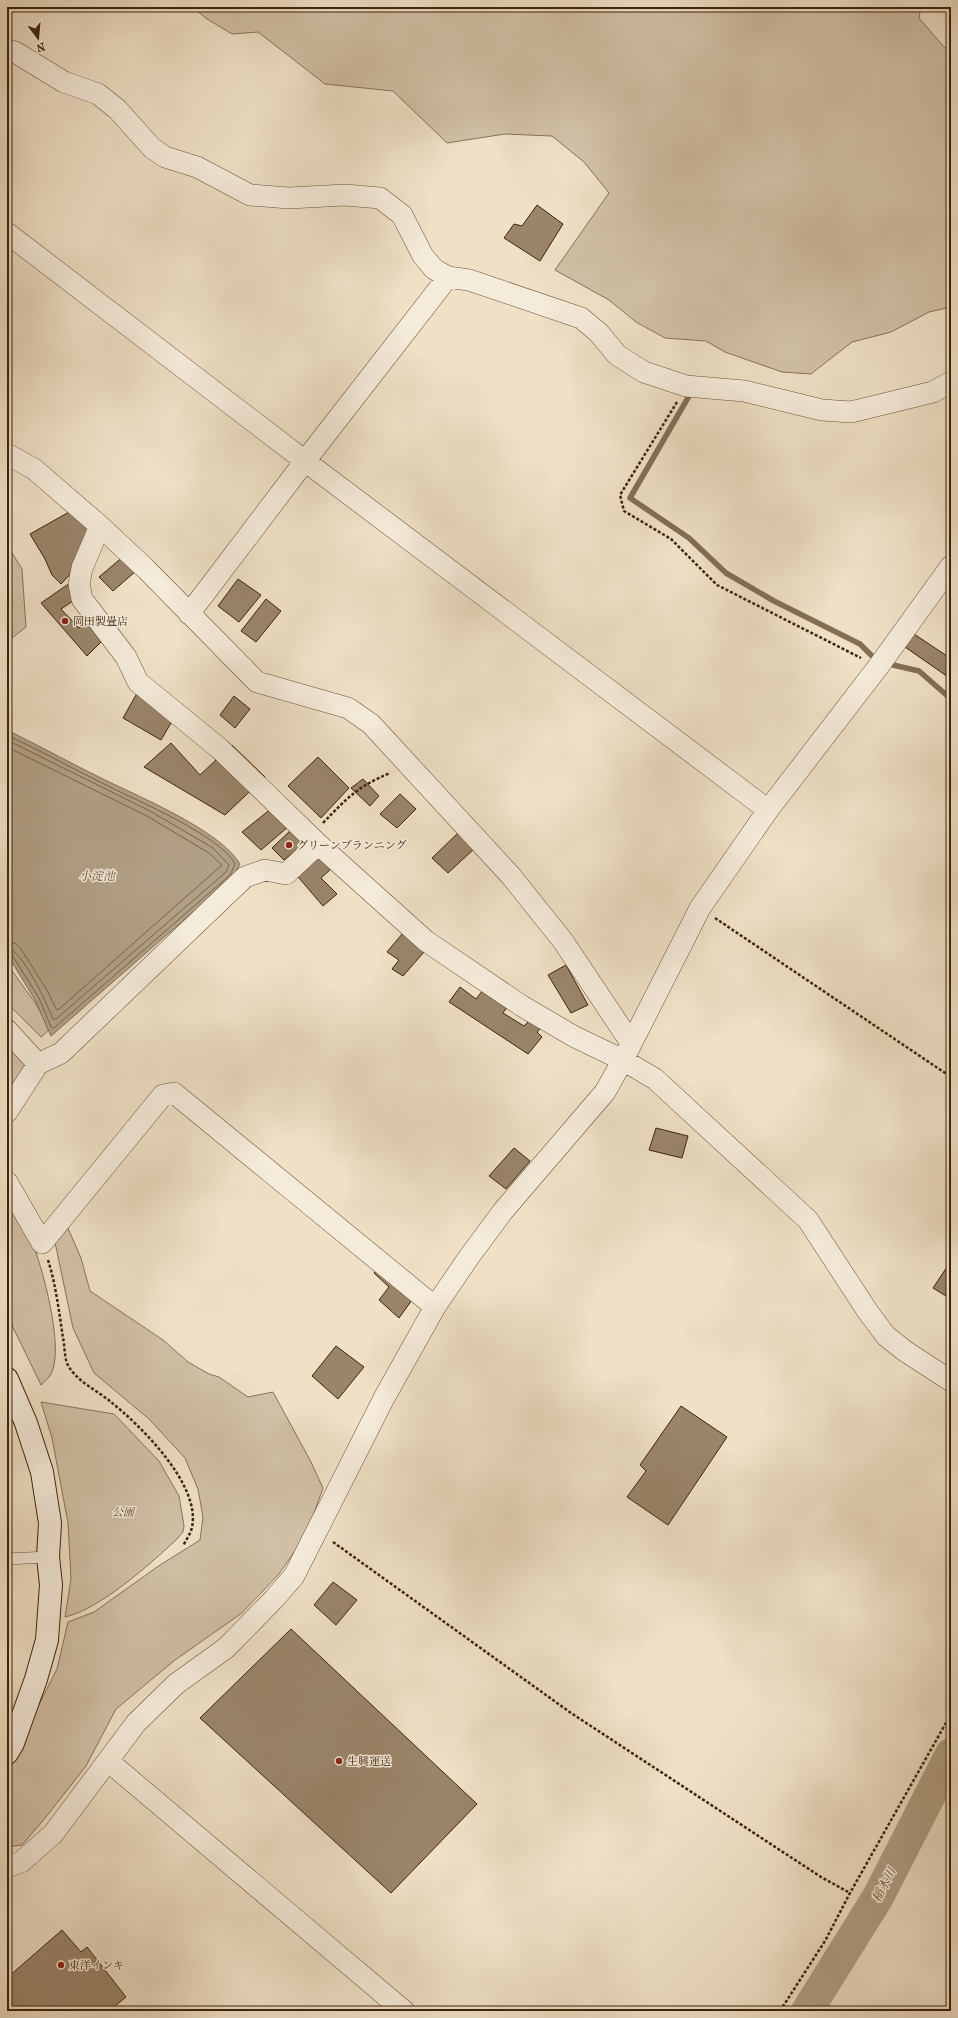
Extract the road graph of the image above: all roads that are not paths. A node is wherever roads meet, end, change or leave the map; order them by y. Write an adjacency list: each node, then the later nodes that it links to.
1 (7, 50): 3 (street)
2 (7, 233): 6 (street)
3 (448, 277): 4 (street); 6 (street)
4 (951, 382)
5 (7, 454): 7 (street)
6 (305, 461): 9 (street); 10 (street)
7 (100, 526): 9 (street); 11 (street)
8 (951, 566): 10 (street)
9 (189, 614): 13 (street)
10 (768, 810): 13 (street)
11 (314, 840): 13 (street); 14 (street)
12 (7, 1030): 14 (street)
13 (627, 1052): 17 (street); 19 (street)
14 (38, 1064): 15 (street)
15 (7, 1112)
16 (7, 1182): 17 (street)
17 (436, 1307): 23 (street)
18 (7, 1379): 20 (street)
19 (951, 1381)
20 (48, 1557): 21 (lane); 22 (street)
21 (7, 1559)
22 (7, 1753)
23 (108, 1761): 24 (street); 25 (street)
24 (7, 1867)
25 (404, 2011)

